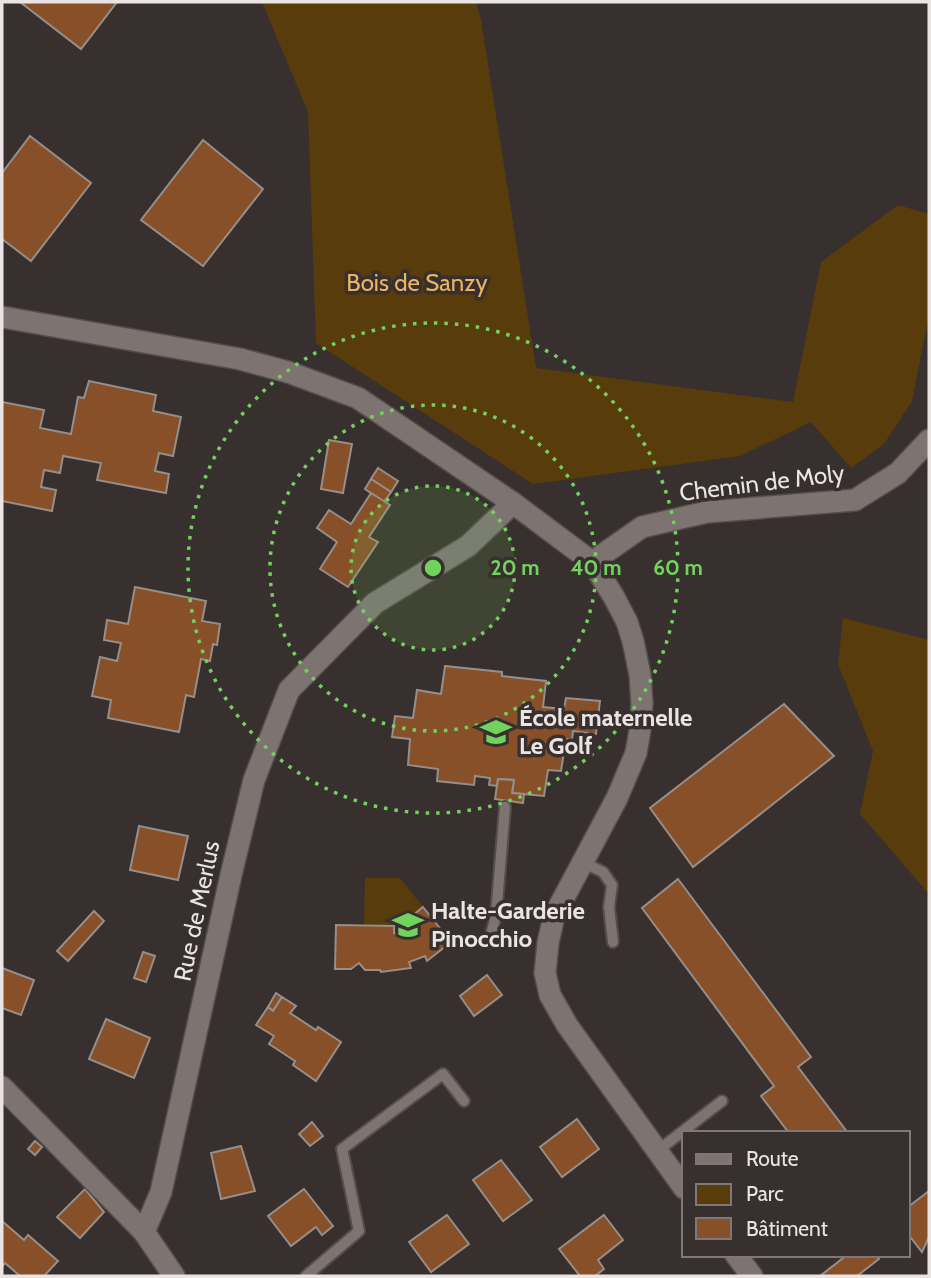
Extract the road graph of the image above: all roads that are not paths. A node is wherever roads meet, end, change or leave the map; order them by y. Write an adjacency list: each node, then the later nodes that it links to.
1 (2, 317): 3 (street)
2 (929, 440): 4 (street, Chemin de Moly)
3 (513, 503): 4 (street); 16 (street, Rue de Merlus)
4 (592, 562): 6 (street)
5 (505, 807): 8 (lane)
6 (582, 862): 7 (lane); 14 (street)
7 (613, 942)
8 (489, 943)
9 (2, 1087): 16 (street)
10 (464, 1101): 19 (lane)
11 (722, 1101): 12 (lane)
12 (683, 1131)
13 (682, 1132): 14 (lane)
14 (656, 1152): 15 (street)
15 (682, 1185)
16 (144, 1233): 18 (street)
17 (738, 1257): 20 (street)
18 (174, 1276)
19 (306, 1276)
20 (752, 1276)

